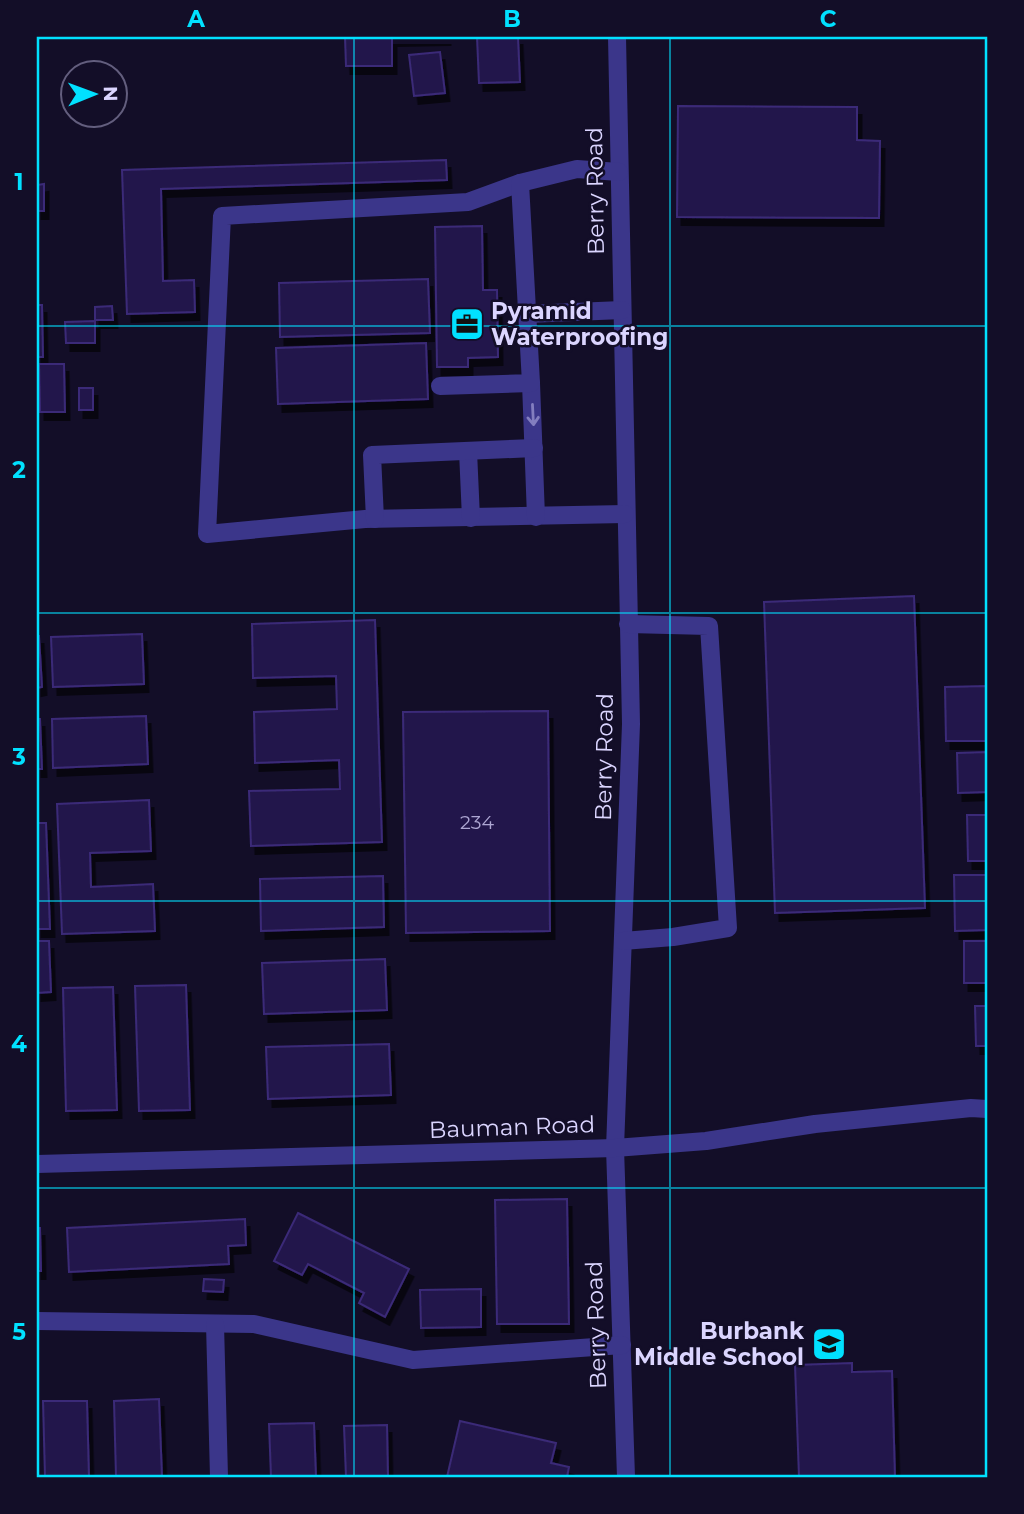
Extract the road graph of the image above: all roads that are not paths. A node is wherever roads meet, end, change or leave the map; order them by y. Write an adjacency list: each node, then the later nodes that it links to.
1 (617, 37): 2 (street, Berry Road)
2 (619, 172): 3 (street); 4 (street, Berry Road)
3 (520, 183): 5 (street); 13 (street)
4 (622, 310): 5 (street); 10 (street, Berry Road)
5 (527, 314): 6 (street)
6 (531, 383): 7 (street); 8 (street, one-way to 8)
7 (440, 386)
8 (534, 447): 9 (street); 11 (street)
9 (468, 451): 12 (street); 13 (street)
10 (625, 514): 11 (street); 14 (street, Berry Road)
11 (536, 517): 12 (street)
12 (471, 518): 13 (street)
13 (375, 519)
14 (628, 624): 15 (street, Berry Road); 15 (street)
15 (623, 941): 17 (street, Berry Road)
16 (987, 1109): 17 (street, Bauman Road)
17 (615, 1149): 18 (street, Bauman Road); 21 (street, Berry Road)
18 (37, 1164)
19 (37, 1321): 20 (street)
20 (215, 1324): 21 (street); 22 (street)
21 (622, 1345): 23 (street, Berry Road)
22 (219, 1477)
23 (626, 1477)

